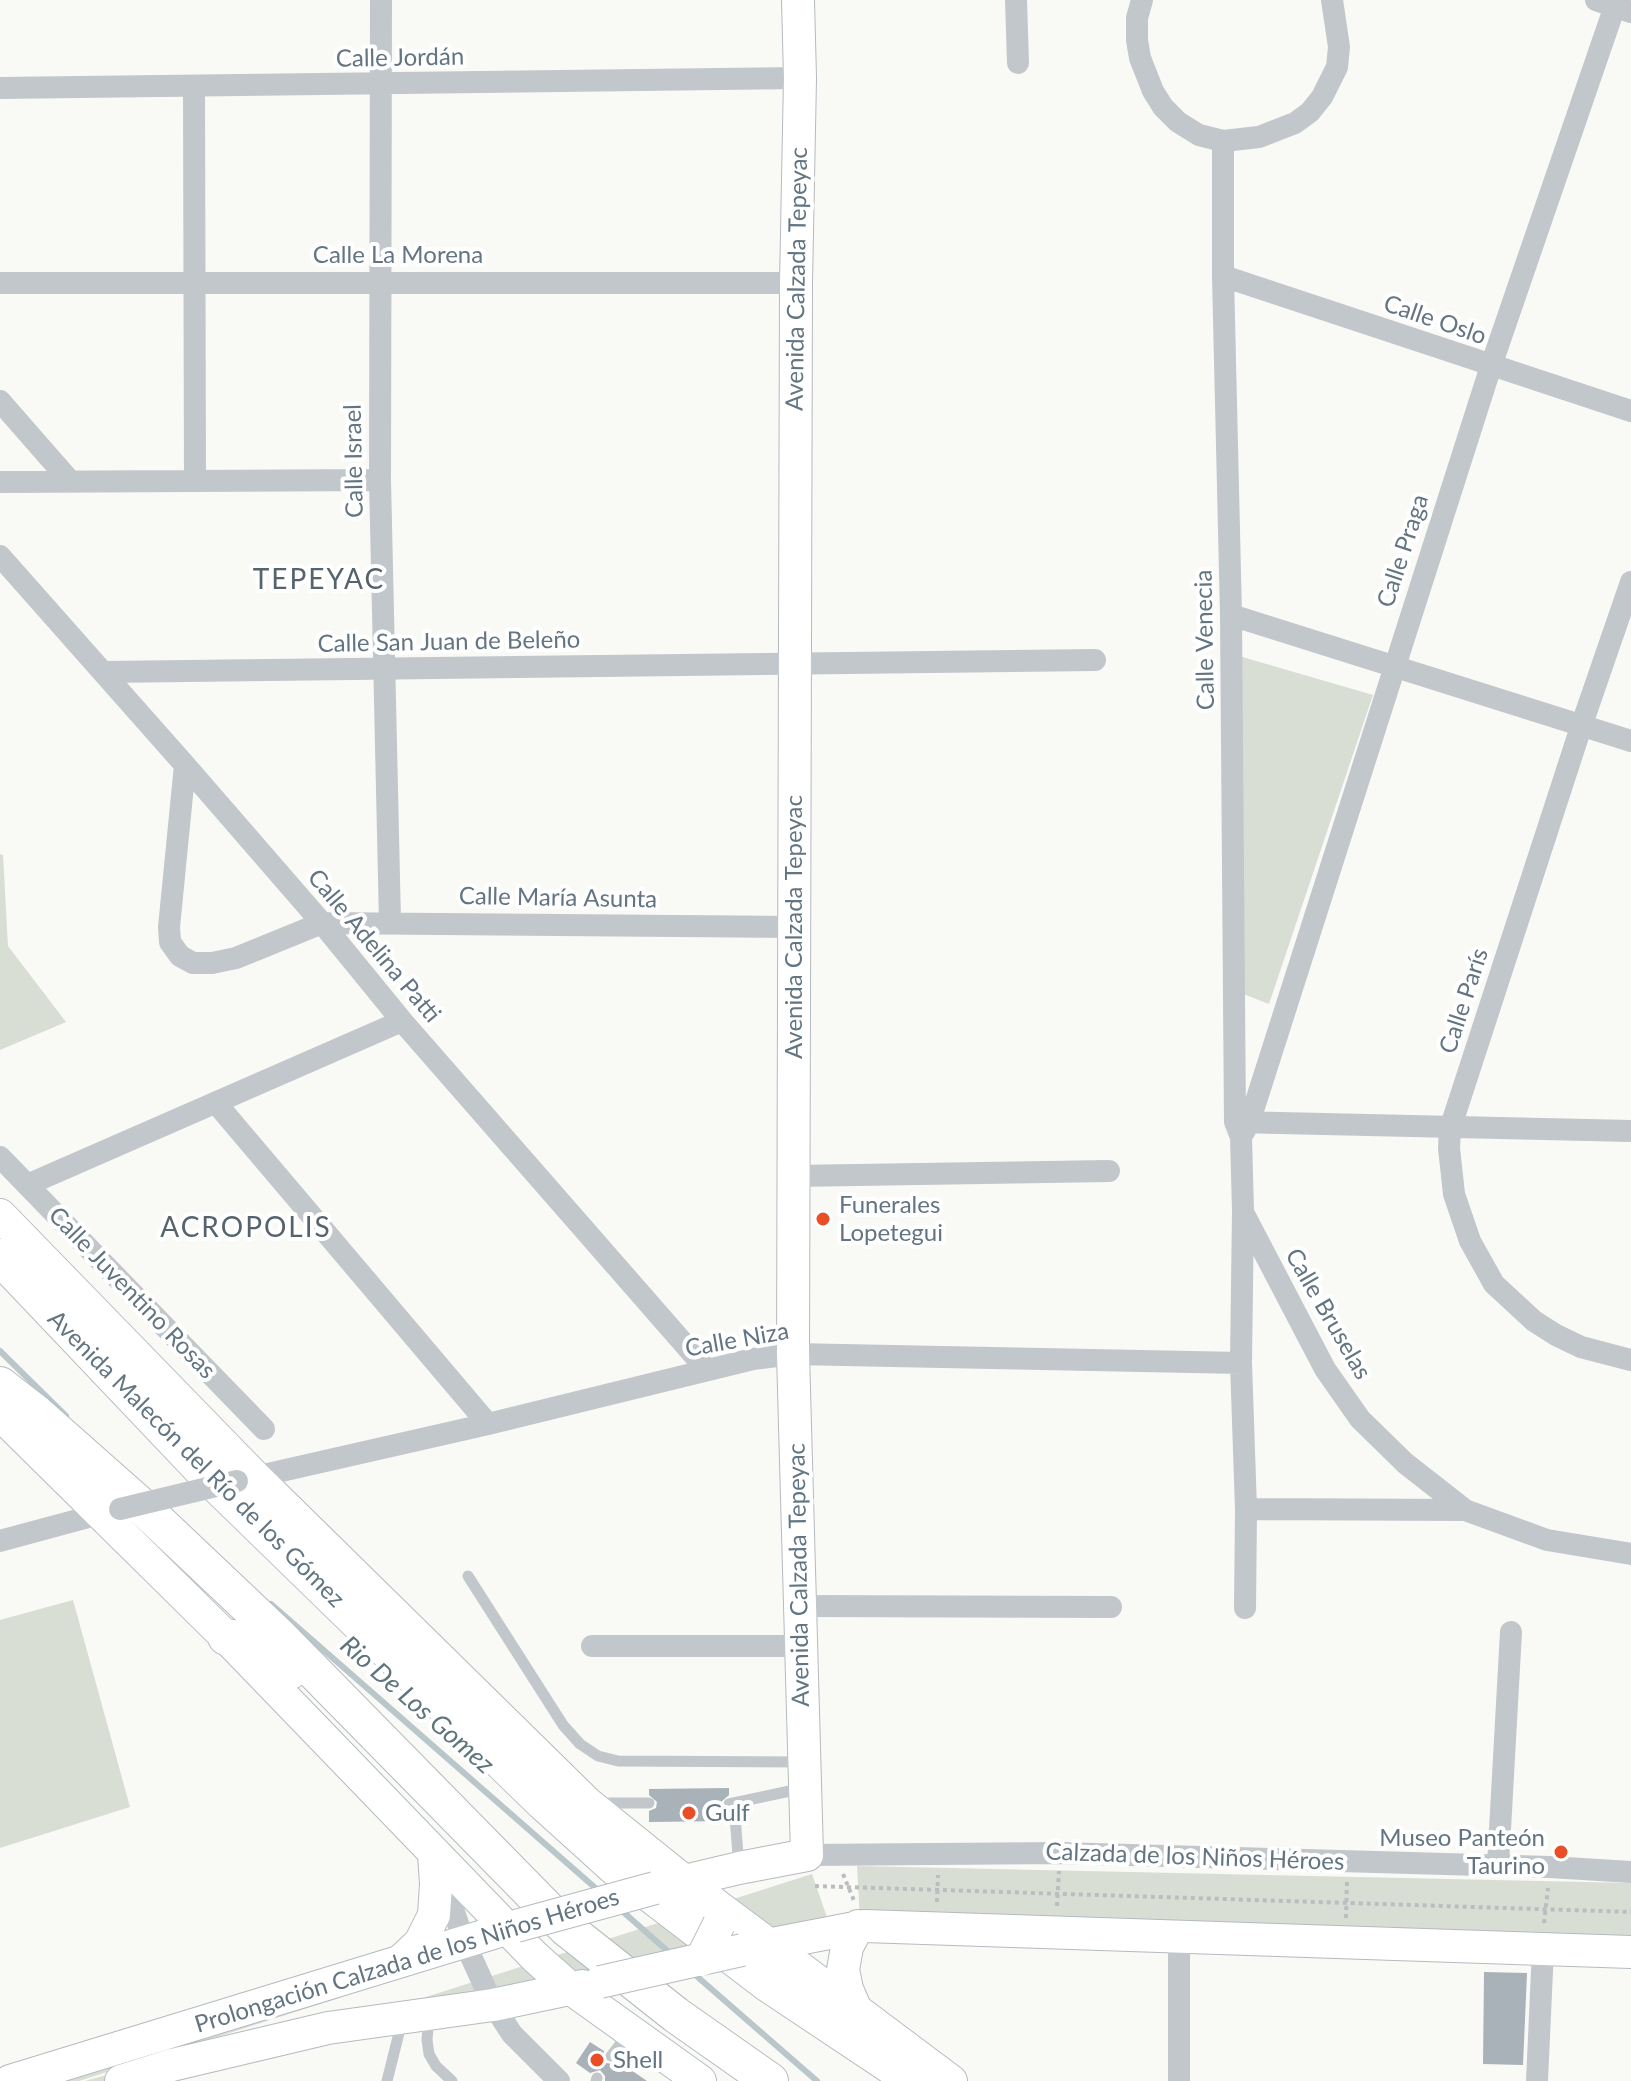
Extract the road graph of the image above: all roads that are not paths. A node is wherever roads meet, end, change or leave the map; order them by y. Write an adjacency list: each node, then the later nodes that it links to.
1 (381, 0): 9 (street, Calle Israel)
2 (798, 0): 8 (street, Avenida Calzada Tepeyac)
3 (1016, 0): 7 (street)
4 (1142, 0): 12 (street)
5 (1332, 0): 12 (street)
6 (1615, 5): 18 (street, Calle Praga)
7 (1018, 63)
8 (800, 78): 9 (street, Calle Jordán); 17 (street, Avenida Calzada Tepeyac)
9 (382, 85): 10 (street, Calle Jordán); 15 (street, Calle Israel)
10 (194, 86): 11 (street, Calle Jordán); 14 (street)
11 (0, 88)
12 (1223, 141): 13 (street, Calle Venecia)
13 (1223, 276): 18 (street, Calle Oslo); 27 (street, Calle Venecia)
14 (193, 281): 15 (street, Calle La Morena); 16 (street, Calle La Morena); 21 (street)
15 (379, 281): 17 (street, Calle La Morena); 22 (street, Calle Israel)
16 (0, 283)
17 (796, 283): 29 (street, Avenida Calzada Tepeyac)
18 (1491, 366): 20 (street, Calle Oslo); 30 (street, Calle Praga)
19 (0, 401): 23 (street)
20 (1631, 411)
21 (195, 480): 22 (street); 23 (street)
22 (380, 480): 31 (street, Calle Israel)
23 (70, 481): 24 (street)
24 (0, 482)
25 (0, 556): 32 (street, Calle Adelina Patti)
26 (1631, 582): 33 (street, Calle París)
27 (1231, 615): 30 (street); 41 (street, Calle Venecia)
28 (1095, 660): 29 (street, Calle San Juan de Beleño)
29 (794, 665): 31 (street, Calle San Juan de Beleño); 38 (street, Avenida Calzada Tepeyac)
30 (1393, 666): 33 (street); 41 (street, Calle Praga)
31 (385, 669): 32 (street, Calle San Juan de Beleño); 36 (street, Calle Israel)
32 (104, 672): 35 (street, Calle Adelina Patti)
33 (1582, 724): 34 (street); 42 (street, Calle París)
34 (1631, 741)
35 (185, 765): 37 (street, Calle Adelina Patti); 37 (street)
36 (390, 922): 37 (street, Calle María Asunta); 38 (street, Calle María Asunta)
37 (322, 923): 39 (street, Calle Adelina Patti)
38 (794, 927): 46 (street, Avenida Calzada Tepeyac)
39 (402, 1021): 40 (street); 54 (street, Calle Adelina Patti)
40 (216, 1103): 47 (street); 57 (street)
41 (1242, 1127): 42 (street); 48 (street, Calle Venecia)
42 (1450, 1129): 43 (street); 52 (street, Calle París)
43 (1631, 1131)
44 (0, 1157): 47 (street, Calle Juventino Rosas)
45 (1109, 1171): 46 (street)
46 (793, 1176): 51 (street, Avenida Calzada Tepeyac)
47 (27, 1185): 58 (street, Calle Juventino Rosas)
48 (1243, 1211): 53 (street, Calle Venecia); 61 (street, Calle Bruselas)
49 (0, 1215): 59 (street, Calle Juventino Rosas)
50 (0, 1257): 109 (main road, Avenida Malecón del Río de los Gómez)
51 (793, 1354): 53 (street, Calle Niza); 54 (street, Calle Niza); 66 (street, Avenida Calzada Tepeyac)
52 (1631, 1360)
53 (1241, 1363): 60 (street, Calle Venecia)
54 (707, 1370): 57 (street, Calle Niza)
55 (0, 1385): 85 (main road)
56 (0, 1414): 62 (street)
57 (488, 1424): 59 (street, Calle Niza)
58 (264, 1429)
59 (246, 1479): 62 (street, Calle Niza, bridge); 74 (street, Avenida Malecón del Río de los Gómez)
60 (1246, 1509): 61 (street); 68 (street, Calle Venecia)
61 (1465, 1510): 64 (street, Calle Bruselas)
62 (111, 1511): 63 (street, Calle Niza); 70 (street)
63 (0, 1541)
64 (1631, 1554)
65 (468, 1576): 73 (lane)
66 (800, 1606): 67 (street); 72 (street, Avenida Calzada Tepeyac)
67 (1111, 1607)
68 (1245, 1608)
69 (1511, 1632): 78 (street)
70 (226, 1637): 76 (street); 85 (main road)
71 (592, 1646): 72 (street)
72 (800, 1646): 73 (street, Avenida Calzada Tepeyac)
73 (804, 1775): 77 (street, Avenida Calzada Tepeyac); 79 (lane)
74 (587, 1803): 75 (lane); 81 (street, Avenida Malecón del Río de los Gómez)
75 (649, 1803)
76 (434, 1854): 84 (street); 87 (street); 91 (street)
77 (819, 1864): 78 (street, Calzada de los Niños Héroes); 79 (street, Prolongación Calzada de los Niños Héroes)
78 (1498, 1865): 80 (street, Calzada de los Niños Héroes)
79 (739, 1868): 81 (street, Prolongación Calzada de los Niños Héroes)
80 (1631, 1872)
81 (669, 1884): 82 (street, Avenida Malecón del Río de los Gómez); 84 (street, Prolongación Calzada de los Niños Héroes, bridge)
82 (721, 1917): 88 (street, Avenida Malecón del Río de los Gómez); 92 (street, bridge)
83 (861, 1926): 86 (street); 88 (street, Prolongación Calzada de los Niños Héroes); 95 (street)
84 (511, 1928): 87 (street, Prolongación Calzada de los Niños Héroes); 93 (street)
85 (566, 1928): 97 (main road)
86 (1179, 1936): 89 (street); 111 (street)
87 (464, 1941): 91 (street, Prolongación Calzada de los Niños Héroes); 94 (street)
88 (756, 1947): 92 (street, Prolongación Calzada de los Niños Héroes, bridge); 95 (street, Avenida Malecón del Río de los Gómez)
89 (1543, 1949): 90 (street); 112 (street)
90 (1631, 1952)
91 (403, 1959): 101 (street, Prolongación Calzada de los Niños Héroes)
92 (701, 1960): 93 (street, Prolongación Calzada de los Niños Héroes, bridge)
93 (585, 1985): 94 (street, Prolongación Calzada de los Niños Héroes); 98 (street)
94 (493, 2005): 96 (street, Prolongación Calzada de los Niños Héroes); 105 (street)
95 (856, 2010): 110 (street, Avenida Malecón del Río de los Gómez)
96 (416, 2015): 100 (street, Prolongación Calzada de los Niños Héroes); 103 (lane); 104 (lane)
97 (676, 2015): 107 (main road); 108 (main road)
98 (631, 2030): 99 (lane); 106 (street)
99 (611, 2056)
100 (174, 2073): 102 (street, Prolongación Calzada de los Niños Héroes)
101 (10, 2081)
102 (121, 2081)
103 (387, 2081)
104 (452, 2081)
105 (559, 2081)
106 (700, 2081)
107 (752, 2081)
108 (770, 2081)
109 (914, 2081)
110 (951, 2081)
111 (1179, 2081)
112 (1537, 2081)

